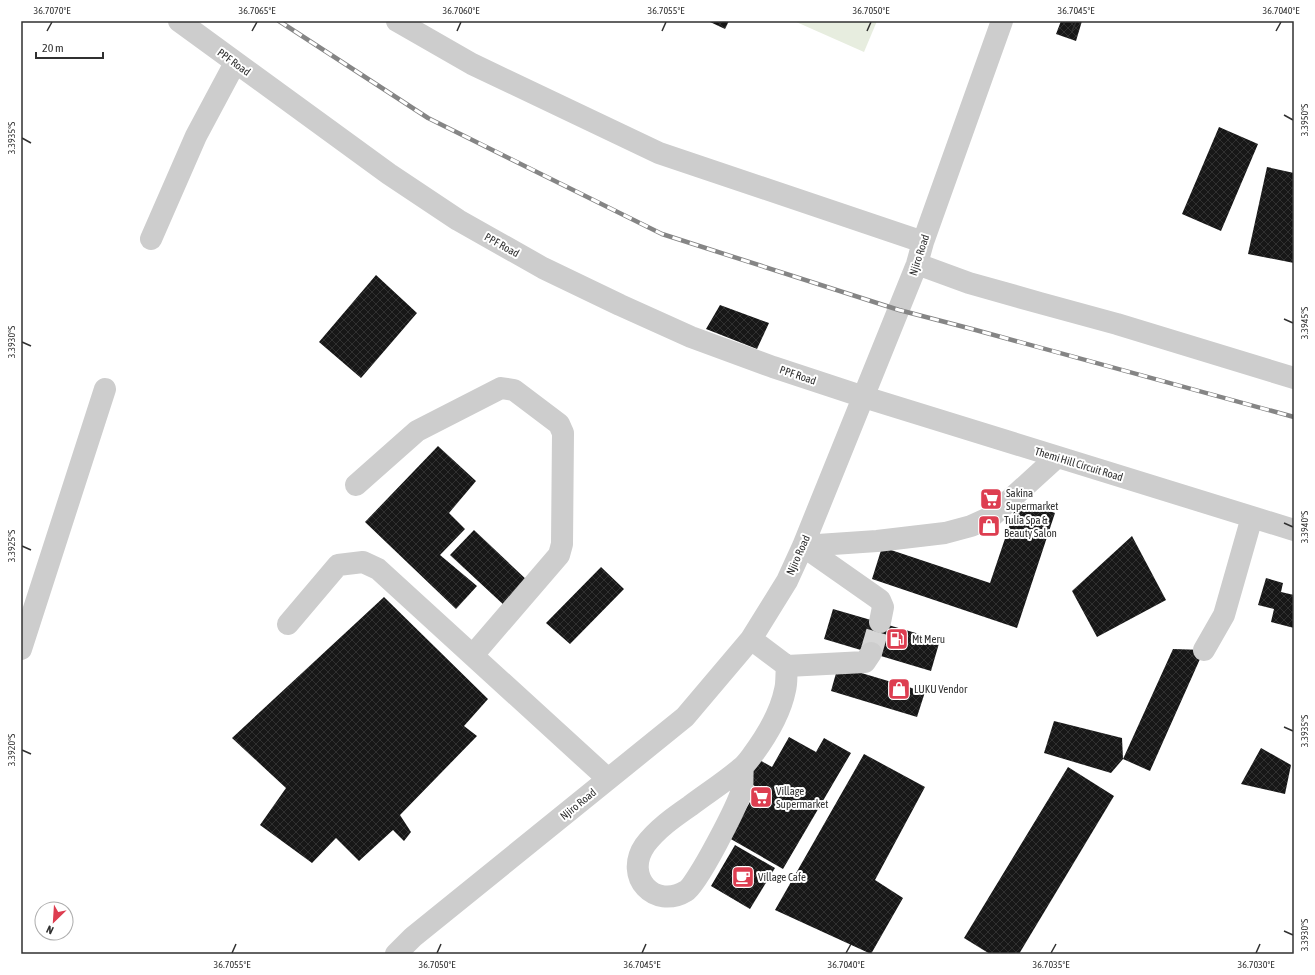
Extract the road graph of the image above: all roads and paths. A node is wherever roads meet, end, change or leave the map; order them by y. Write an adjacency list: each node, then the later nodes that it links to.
1 (179, 21): 4 (street, PPF Road)
2 (397, 21): 6 (street)
3 (1002, 21): 6 (street, Njiro Road)
4 (235, 63): 5 (street); 10 (street, PPF Road)
5 (151, 239)
6 (923, 242): 7 (street, Njiro Road)
7 (917, 264): 8 (street); 10 (street, Njiro Road)
8 (1294, 378)
9 (105, 389): 19 (street)
10 (864, 397): 11 (street, Themi Hill Circuit Road); 15 (street, Njiro Road)
11 (1057, 457): 13 (street, Themi Hill Circuit Road); 15 (street)
12 (356, 485): 22 (street)
13 (1252, 517): 14 (street, Themi Hill Circuit Road); 20 (street)
14 (1294, 530)
15 (803, 546): 16 (street); 18 (street, Njiro Road)
16 (880, 622)
17 (288, 624): 22 (street)
18 (751, 640): 23 (street); 25 (street, Njiro Road)
19 (21, 649)
20 (1204, 650)
21 (871, 653): 23 (street)
22 (473, 655): 25 (street)
23 (787, 666): 24 (street)
24 (742, 767): 24 (street)
25 (608, 779): 26 (street, Njiro Road)
26 (396, 954)

